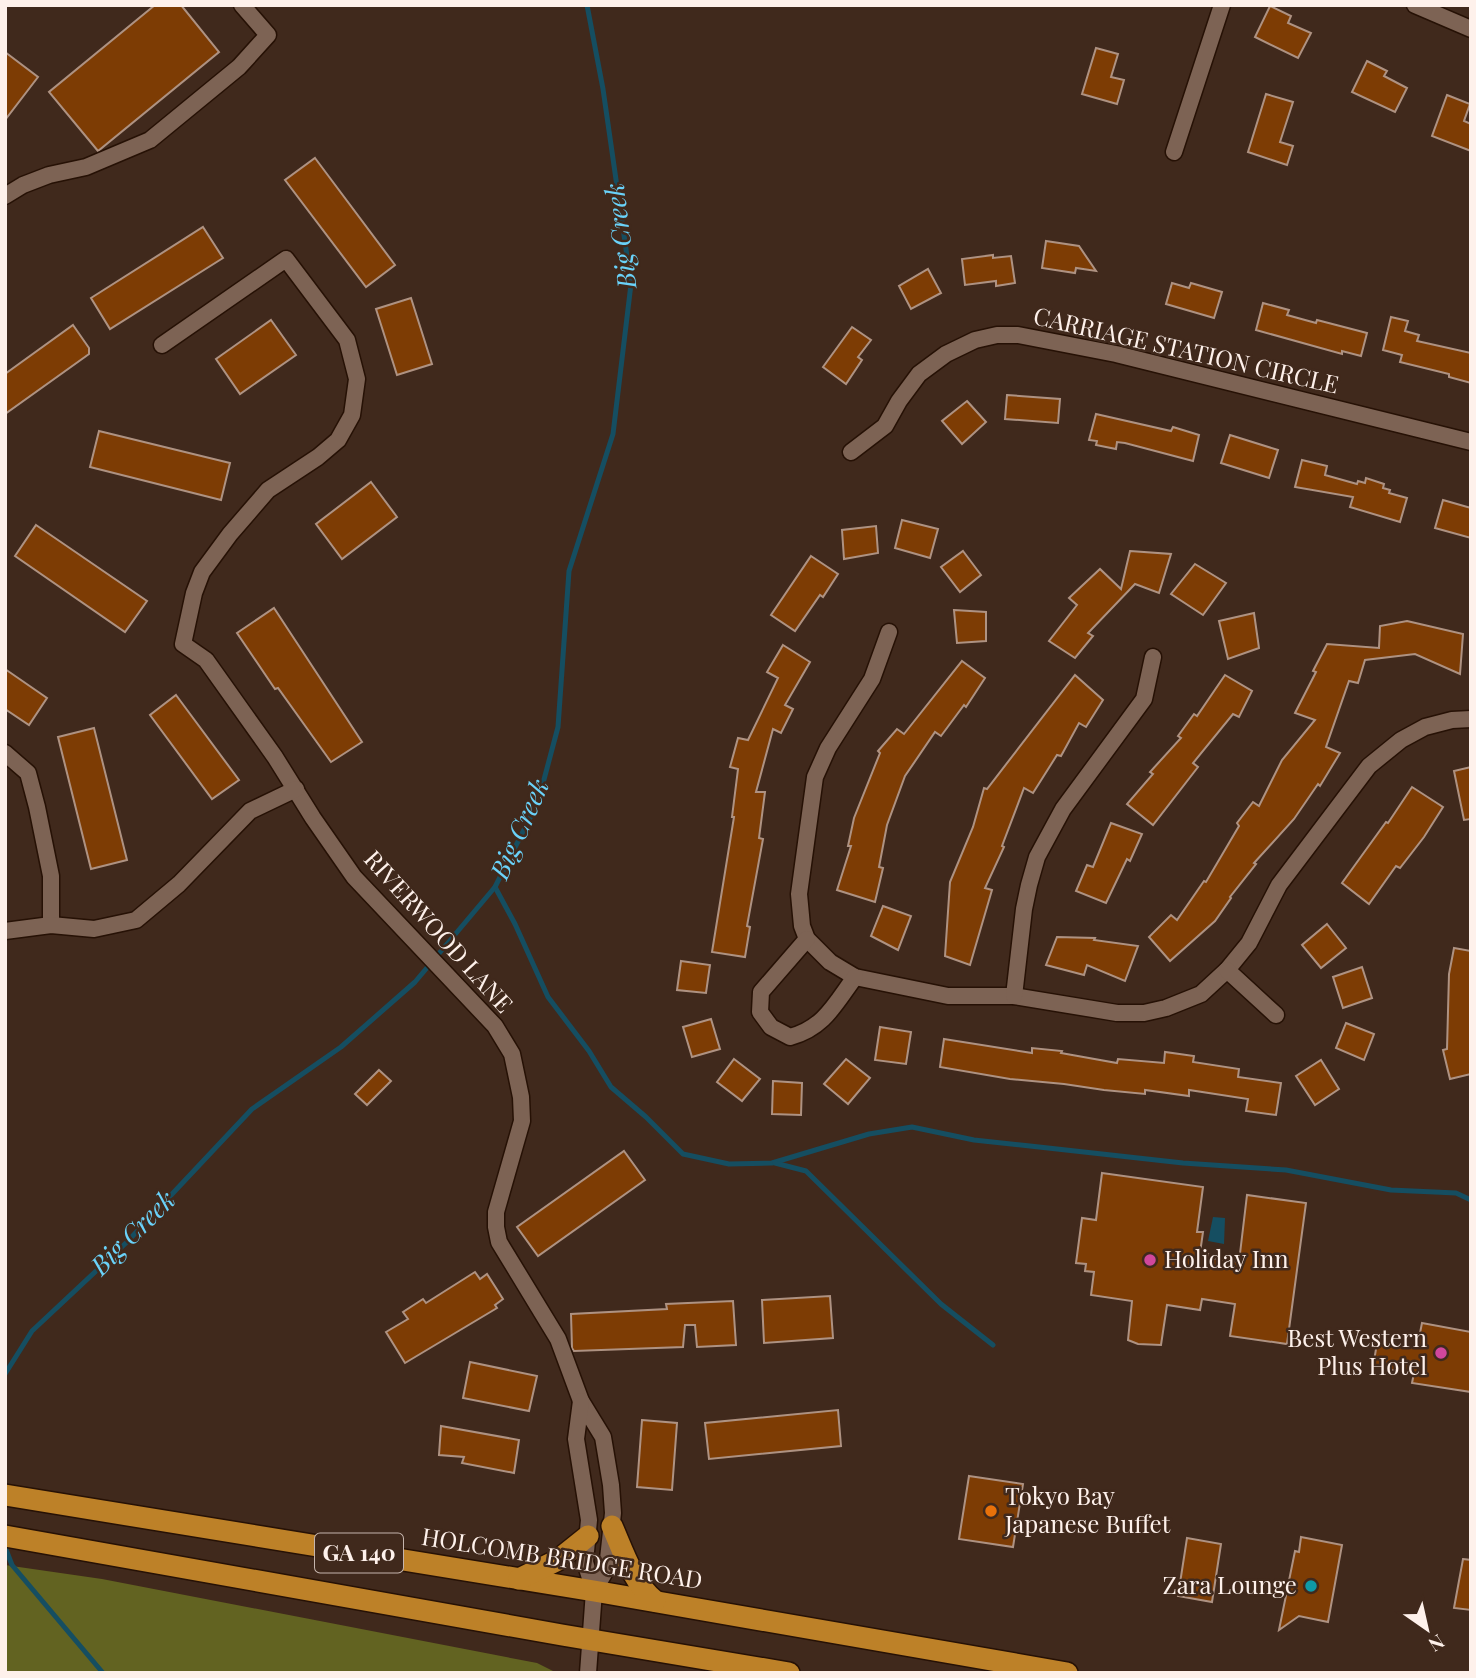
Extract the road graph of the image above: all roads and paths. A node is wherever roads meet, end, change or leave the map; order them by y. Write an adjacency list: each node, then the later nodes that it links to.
1 (242, 5): 6 (street)
2 (1222, 5): 5 (street)
3 (1415, 5): 4 (street)
4 (1471, 29)
5 (1174, 152)
6 (5, 196)
7 (162, 345): 14 (street, RIVERWOOD LANE)
8 (1471, 442): 9 (street, CARRIAGE STATION CIRCLE)
9 (851, 452)
10 (889, 632): 17 (street)
11 (1153, 657): 20 (street)
12 (1471, 719): 18 (street)
13 (5, 753): 15 (street)
14 (296, 789): 15 (street); 22 (street, RIVERWOOD LANE)
15 (51, 925): 16 (street)
16 (5, 931)
17 (807, 939): 19 (street); 19 (street)
18 (1227, 970): 20 (street); 21 (street)
19 (855, 977): 20 (street)
20 (1014, 996)
21 (1276, 1015)
22 (581, 1401): 24 (street, RIVERWOOD LANE); 26 (street, RIVERWOOD LANE)
23 (5, 1495): 27 (main road, HOLCOMB BRIDGE ROAD / GA 140)
24 (612, 1526): 28 (street, RIVERWOOD LANE); 29 (main road)
25 (5, 1536): 30 (main road, GA 140)
26 (588, 1536): 27 (main road); 28 (street, RIVERWOOD LANE)
27 (519, 1578): 28 (main road, HOLCOMB BRIDGE ROAD / GA 140)
28 (594, 1591): 29 (main road, HOLCOMB BRIDGE ROAD / GA 140); 30 (street)
29 (655, 1601): 34 (main road, HOLCOMB BRIDGE ROAD / GA 140)
30 (591, 1639): 31 (main road, GA 140); 32 (street)
31 (736, 1668): 33 (main road, GA 140)
32 (588, 1673)
33 (789, 1673)
34 (1067, 1673)

